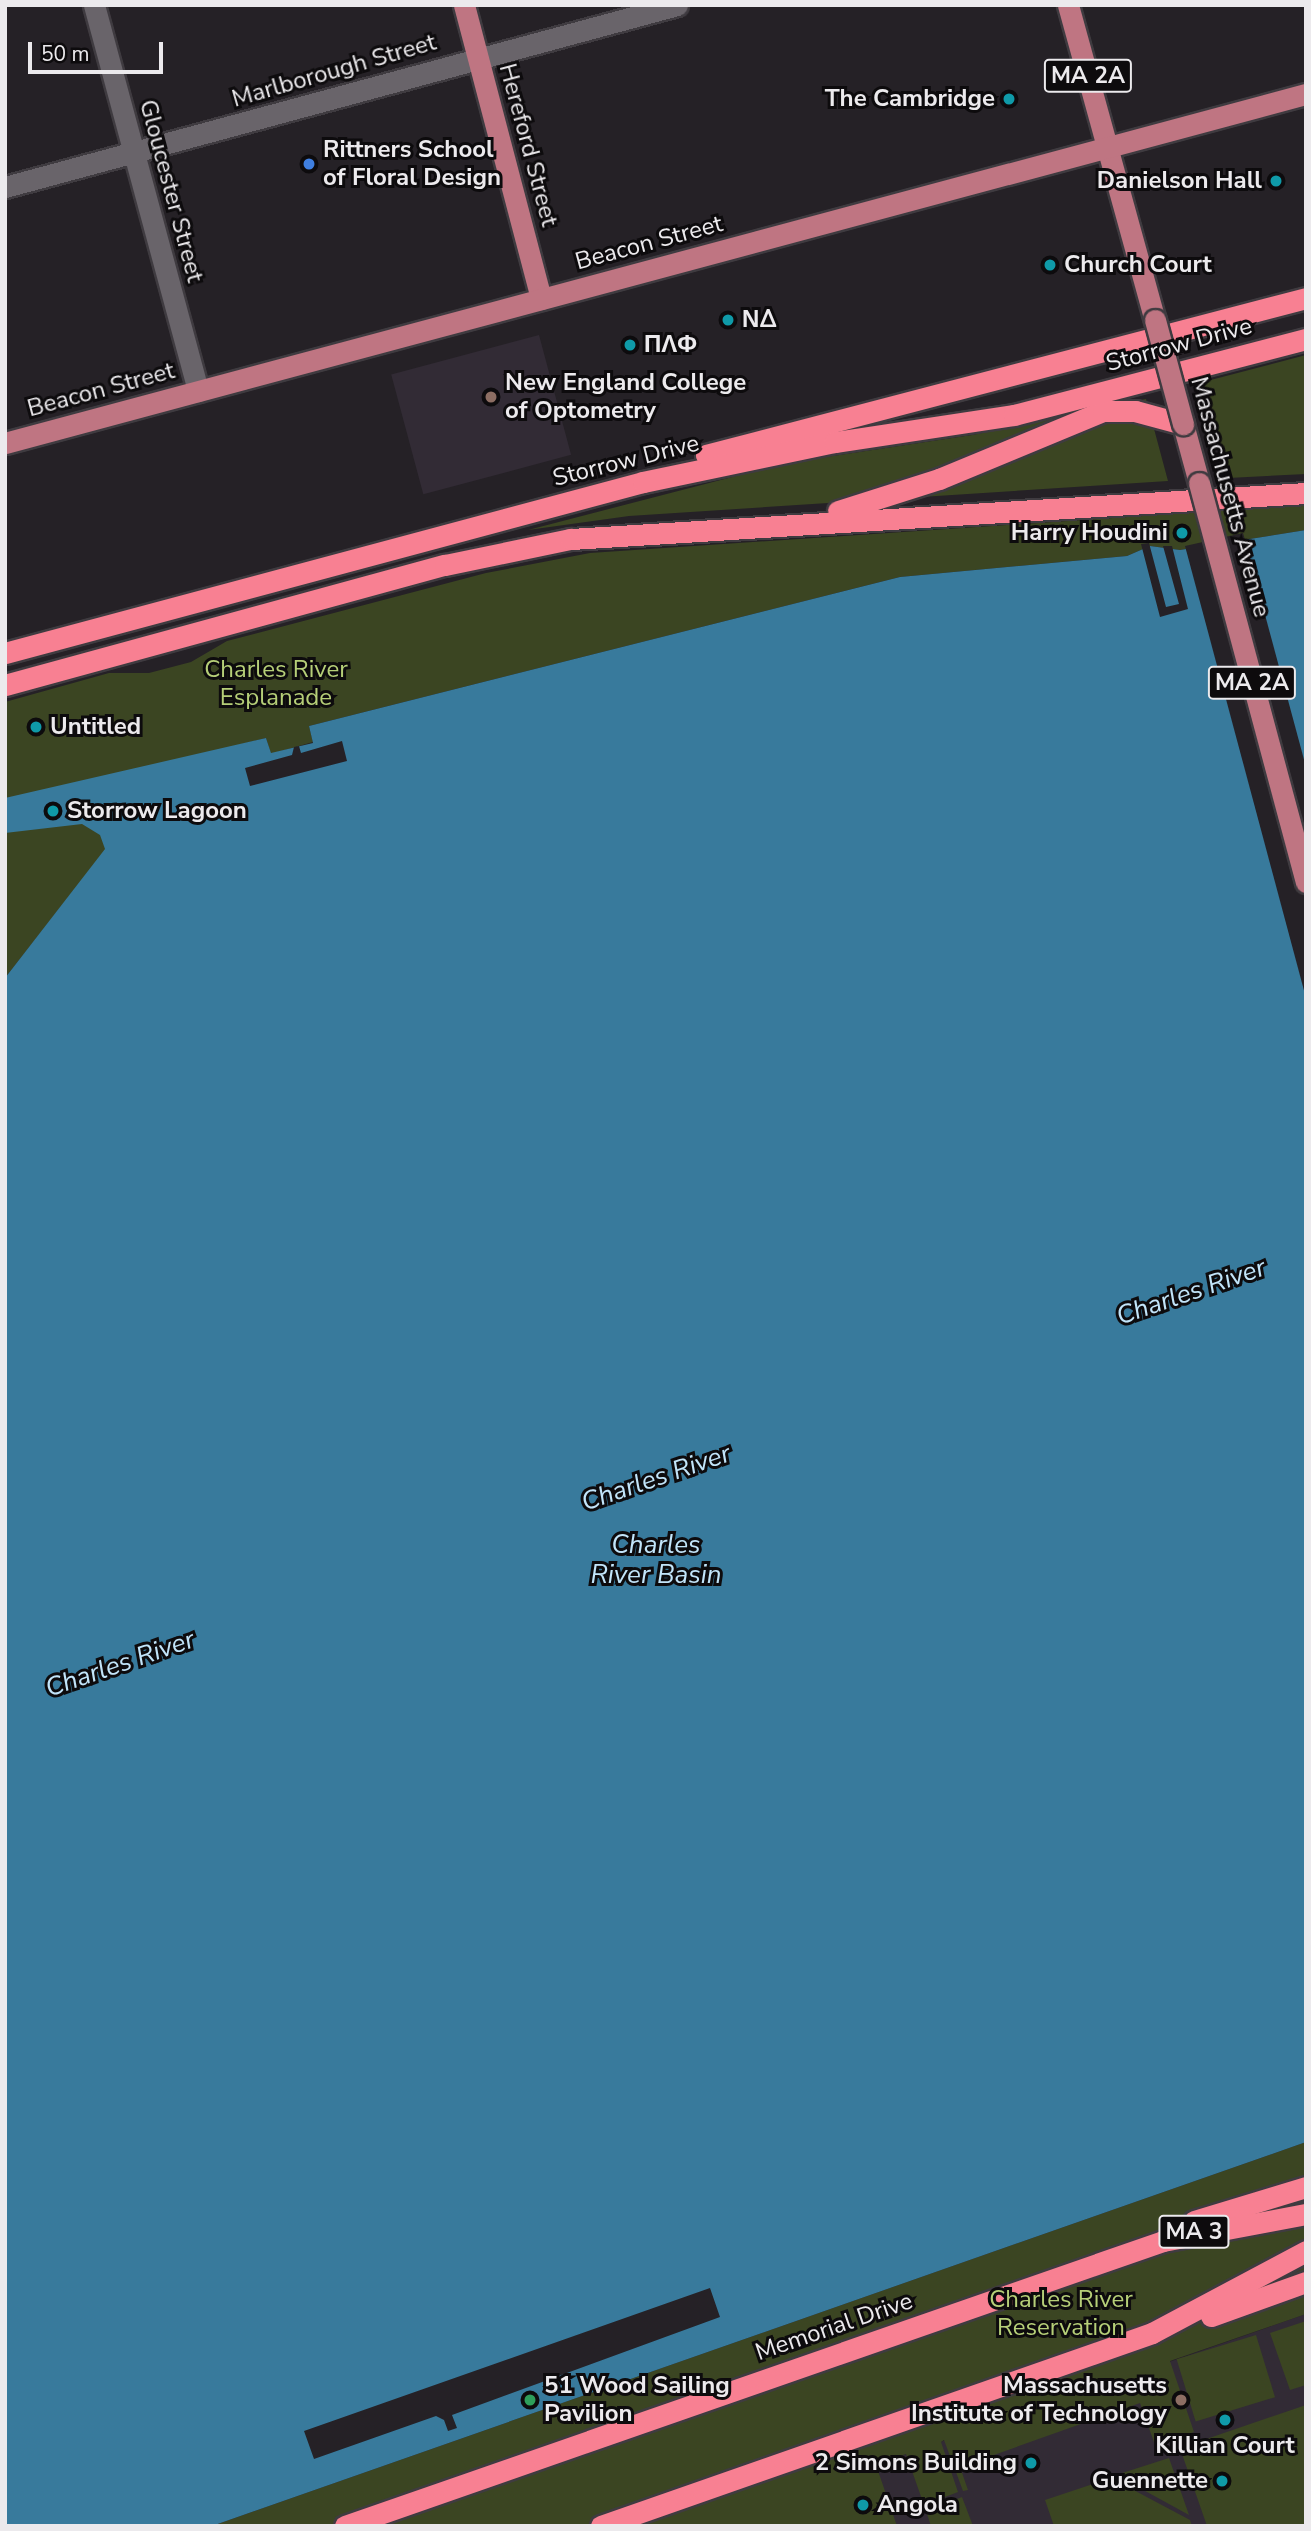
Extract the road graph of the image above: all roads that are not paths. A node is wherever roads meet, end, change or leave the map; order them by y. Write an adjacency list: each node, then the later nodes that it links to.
1 (94, 5): 8 (street, Gloucester Street)
2 (464, 5): 5 (main road, Hereford Street)
3 (677, 5): 5 (street, Marlborough Street)
4 (1068, 5): 7 (main road, Massachusetts Avenue / MA 2A)
5 (478, 58): 8 (street, Marlborough Street); 11 (main road, Hereford Street)
6 (1306, 94): 7 (main road, Beacon Street)
7 (1107, 148): 11 (main road, Beacon Street); 14 (main road, Massachusetts Avenue / MA 2A, bridge)
8 (134, 153): 9 (street, Marlborough Street); 13 (street, Gloucester Street)
9 (5, 187)
10 (1306, 298): 16 (highway)
11 (541, 299): 13 (main road, Beacon Street)
12 (1306, 339): 16 (highway, Storrow Drive)
13 (198, 391): 15 (main road, Beacon Street)
14 (1183, 424): 18 (highway); 21 (main road, Massachusetts Avenue / MA 2A, bridge)
15 (5, 443)
16 (615, 489): 19 (highway, Storrow Drive)
17 (1306, 493): 18 (highway)
18 (806, 521): 20 (highway)
19 (5, 653)
20 (5, 685)
21 (1306, 882)
22 (1306, 2187): 25 (highway)
23 (1306, 2214): 25 (highway, Memorial Drive / MA 3)
24 (1306, 2251): 27 (highway, MA 3)
25 (1086, 2267): 28 (highway, Memorial Drive / MA 3)
26 (1306, 2282): 27 (highway)
27 (1152, 2333): 29 (highway, MA 3)
28 (349, 2525)
29 (601, 2526)

